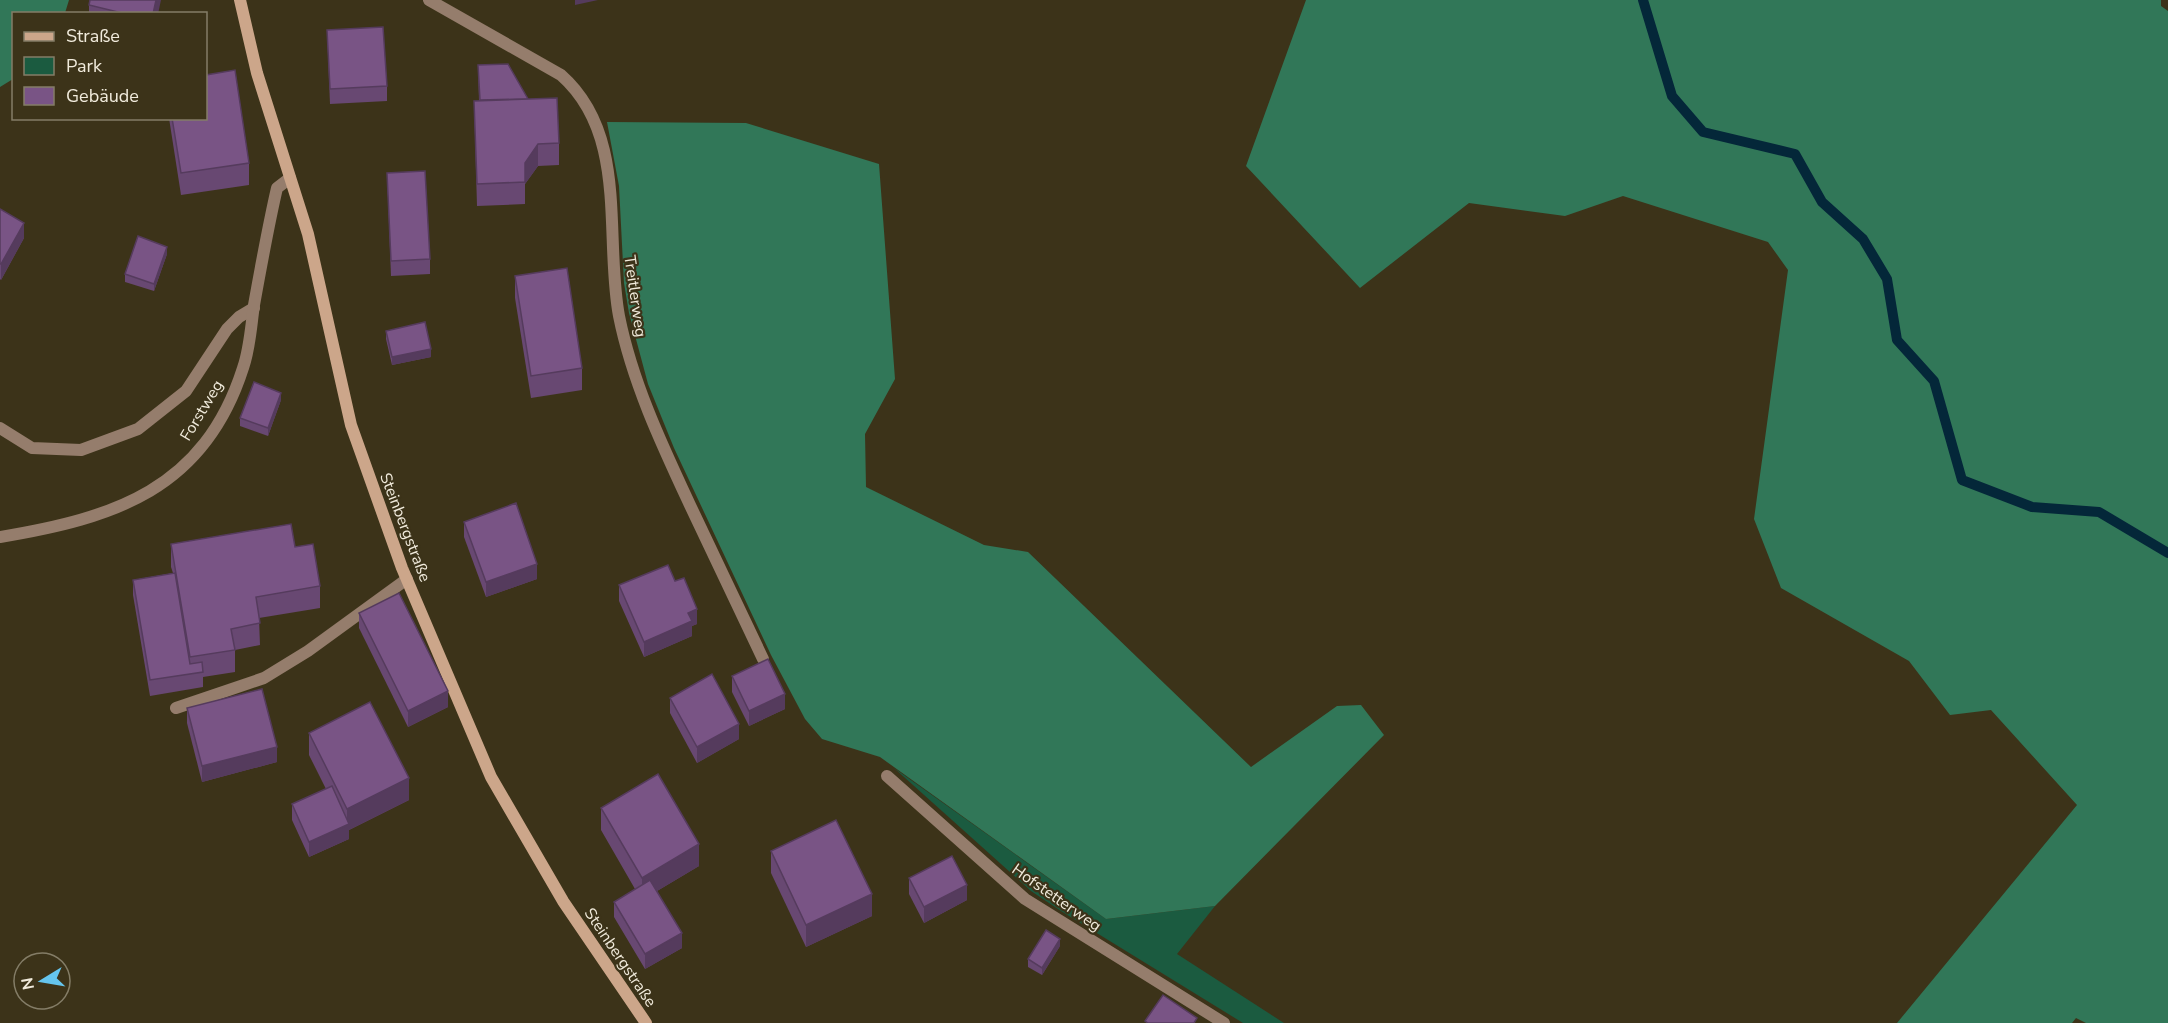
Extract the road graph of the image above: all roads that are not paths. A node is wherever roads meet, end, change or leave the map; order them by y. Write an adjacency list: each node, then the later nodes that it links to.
1 (240, 0): 3 (main road, Steinbergstraße)
2 (429, 0): 8 (street, Treitlerweg)
3 (290, 178): 4 (street, Forstweg); 7 (main road, Steinbergstraße)
4 (254, 308): 5 (street); 6 (street, Forstweg)
5 (0, 428)
6 (0, 537)
7 (407, 579): 9 (street); 11 (main road, Steinbergstraße)
8 (763, 659)
9 (176, 708)
10 (887, 776): 12 (street, Hofstetterweg)
11 (646, 1023)
12 (1224, 1023)

